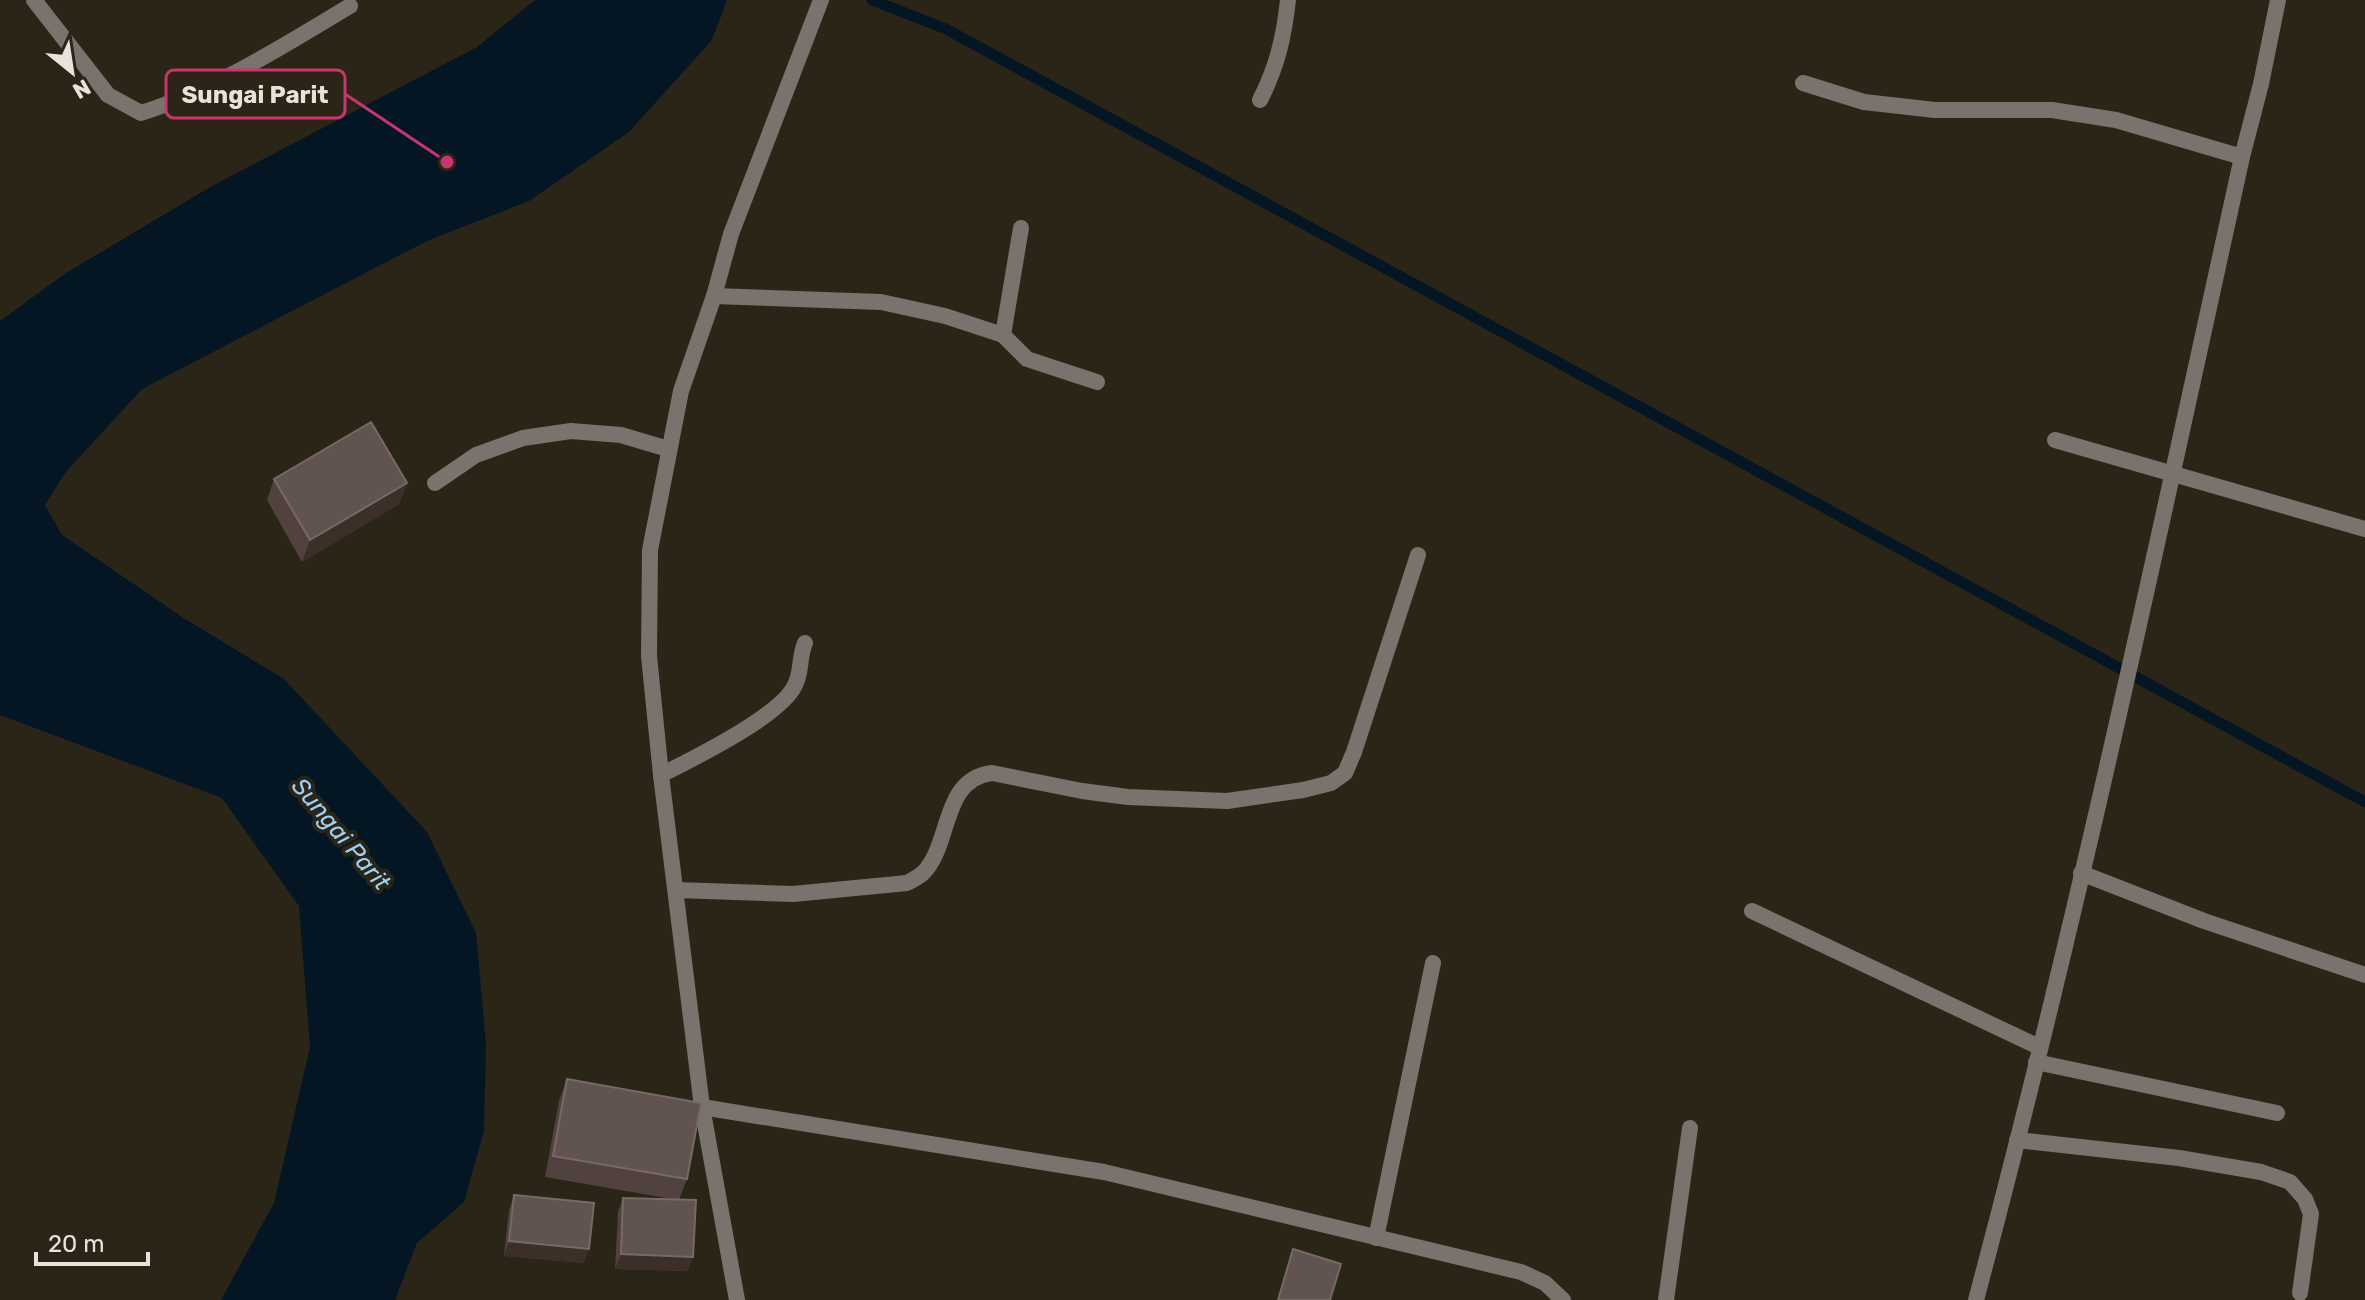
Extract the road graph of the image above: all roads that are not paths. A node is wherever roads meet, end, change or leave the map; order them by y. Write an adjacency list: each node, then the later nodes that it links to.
1 (34, 0): 5 (street)
2 (821, 0): 10 (street)
3 (1288, 0): 7 (street)
4 (2278, 0): 8 (street)
5 (350, 6)
6 (1803, 83): 8 (street)
7 (1260, 100)
8 (2242, 157): 15 (street)
9 (1021, 228): 11 (street)
10 (714, 296): 11 (street); 14 (street)
11 (1003, 335): 12 (street)
12 (1097, 382)
13 (2055, 440): 15 (street)
14 (668, 449): 16 (street); 20 (street)
15 (2173, 474): 17 (street); 21 (street)
16 (435, 483)
17 (2365, 529)
18 (1418, 555): 22 (street)
19 (805, 643): 20 (street)
20 (661, 775): 22 (street)
21 (2081, 873): 25 (street); 26 (street)
22 (676, 890): 27 (street)
23 (1752, 911): 26 (street)
24 (1433, 963): 31 (street)
25 (2365, 975)
26 (2038, 1055): 28 (street); 30 (street)
27 (702, 1107): 31 (street); 33 (street)
28 (2277, 1113)
29 (1690, 1128): 35 (street)
30 (2017, 1140): 32 (street); 36 (street)
31 (1376, 1238): 34 (street)
32 (2300, 1293)
33 (737, 1300)
34 (1563, 1300)
35 (1666, 1300)
36 (1976, 1300)

